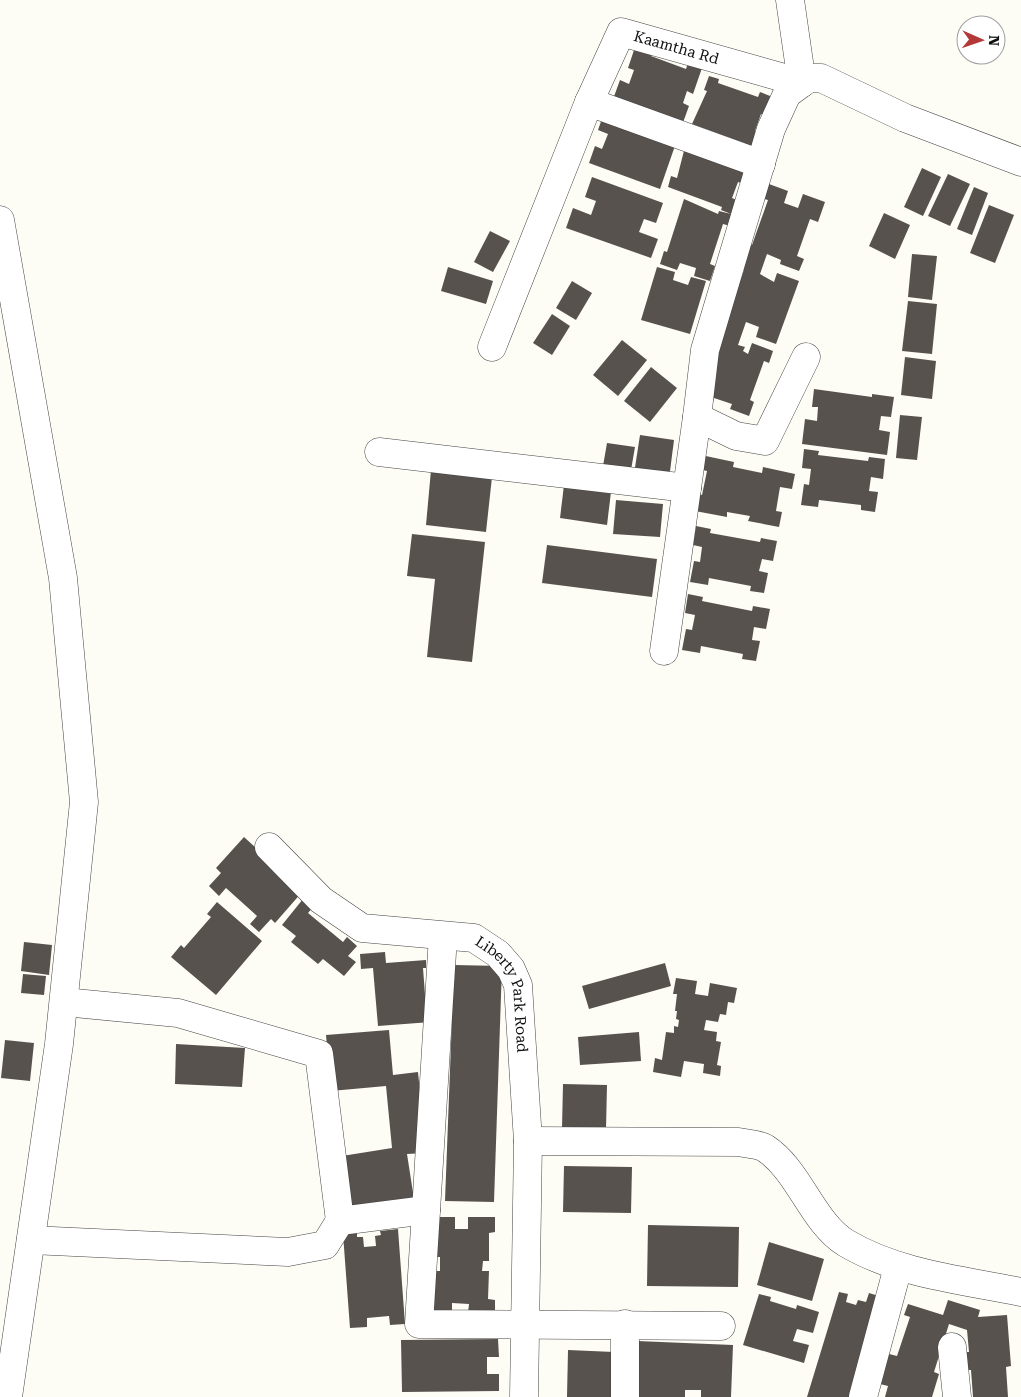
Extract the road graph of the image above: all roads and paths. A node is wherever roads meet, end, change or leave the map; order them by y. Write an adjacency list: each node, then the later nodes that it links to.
1 (790, 0): 2 (street)
2 (802, 83): 3 (street, Kaamtha Rd); 4 (street, Kaamtha Rd); 5 (street)
3 (589, 102): 5 (street); 8 (street, Kaamtha Rd)
4 (1021, 162)
5 (761, 164): 10 (street)
6 (0, 220): 7 (street)
7 (3, 253): 16 (street)
8 (492, 347)
9 (806, 357): 10 (street)
10 (698, 417): 12 (street)
11 (379, 452): 12 (street)
12 (687, 488): 13 (street)
13 (664, 651)
14 (269, 847): 15 (street, Liberty Park Road)
15 (443, 936): 17 (street, Liberty Park Road); 18 (street)
16 (64, 1002): 19 (street); 20 (street)
17 (528, 1141): 21 (street); 24 (street, Liberty Park Road)
18 (426, 1210): 19 (street); 24 (street)
19 (340, 1221): 20 (street)
20 (31, 1240): 27 (street)
21 (898, 1267): 22 (street); 30 (street)
22 (1021, 1292)
23 (625, 1324): 24 (street); 25 (street); 29 (street)
24 (525, 1325): 28 (street, Liberty Park Road)
25 (721, 1326)
26 (952, 1347): 31 (street)
27 (8, 1397)
28 (524, 1397)
29 (625, 1397)
30 (863, 1397)
31 (957, 1397)

